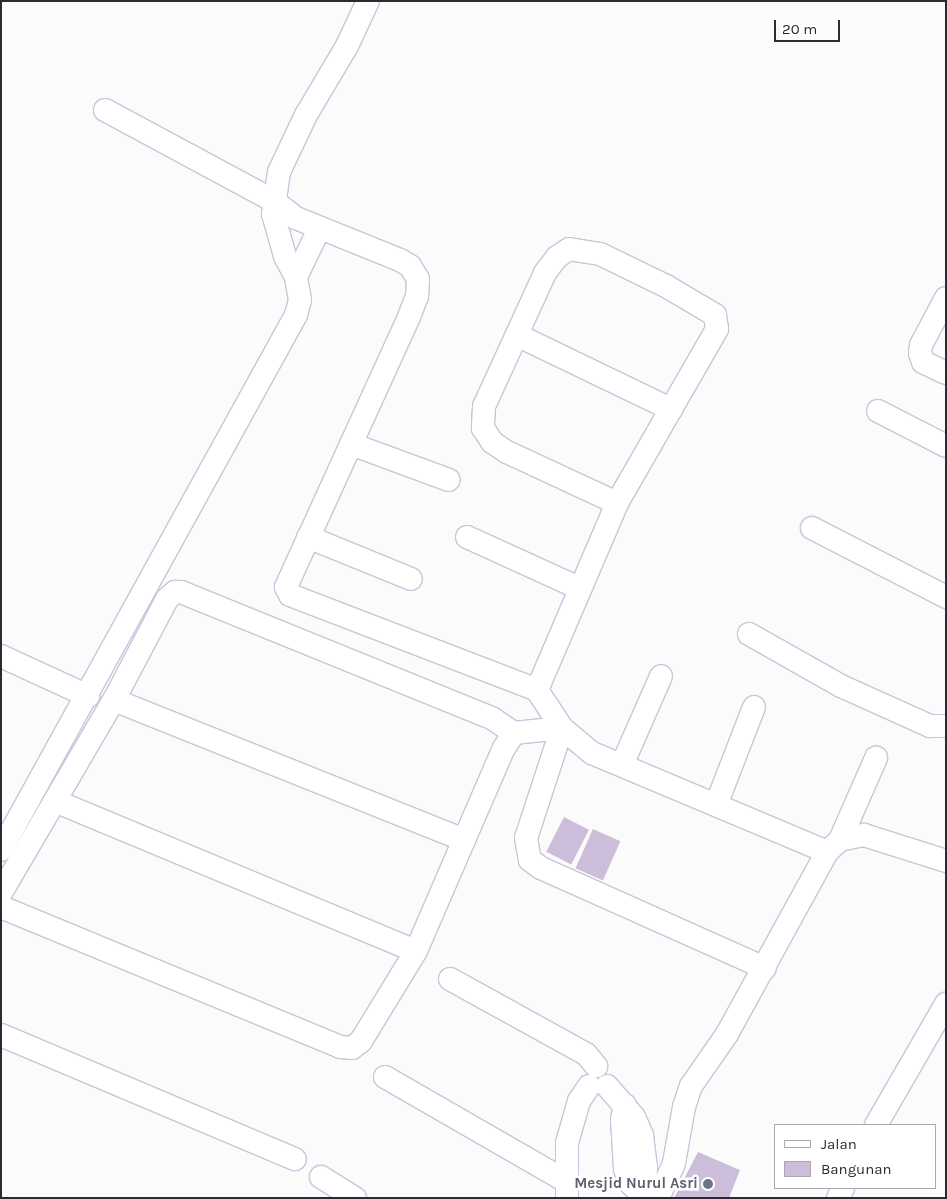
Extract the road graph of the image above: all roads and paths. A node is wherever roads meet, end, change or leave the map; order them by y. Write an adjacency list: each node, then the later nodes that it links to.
1 (368, 1): 3 (street)
2 (105, 110): 3 (street)
3 (274, 201): 4 (street); 5 (street)
4 (319, 229): 5 (street); 11 (street)
5 (296, 277): 25 (street)
6 (946, 298): 8 (street)
7 (519, 336): 9 (street); 9 (street); 14 (street)
8 (946, 373)
9 (671, 410): 14 (street)
10 (878, 411): 12 (street)
11 (351, 444): 13 (street); 16 (street)
12 (946, 446)
13 (449, 480)
14 (617, 503): 19 (street)
15 (812, 528): 20 (street)
16 (308, 537): 18 (street); 24 (street)
17 (467, 538): 19 (street)
18 (411, 579)
19 (579, 588): 24 (street)
20 (946, 597)
21 (749, 634): 28 (street)
22 (1, 656): 25 (street)
23 (661, 676): 32 (street)
24 (536, 690): 29 (street)
25 (88, 696): 35 (street)
26 (114, 700): 30 (street); 33 (street); 36 (street)
27 (754, 707): 34 (street)
28 (946, 726)
29 (562, 728): 30 (street); 32 (street); 43 (street)
30 (514, 733): 36 (street)
31 (876, 758): 37 (street)
32 (622, 765): 34 (street)
33 (55, 801): 35 (street); 42 (street)
34 (716, 805): 37 (street)
35 (23, 834): 38 (street); 40 (street)
36 (464, 840): 42 (street)
37 (834, 846): 39 (street); 43 (street)
38 (1, 850)
39 (946, 861)
40 (1, 893)
41 (1, 907): 42 (street)
42 (416, 951)
43 (765, 968): 55 (street)
44 (450, 978): 48 (street)
45 (946, 1004): 49 (street)
46 (1, 1035): 50 (street)
47 (385, 1077): 52 (street)
48 (597, 1079): 52 (street); 53 (street)
49 (877, 1124)
50 (295, 1159)
51 (321, 1177): 54 (street)
52 (568, 1190)
53 (645, 1197)
54 (355, 1198)
55 (658, 1198)

